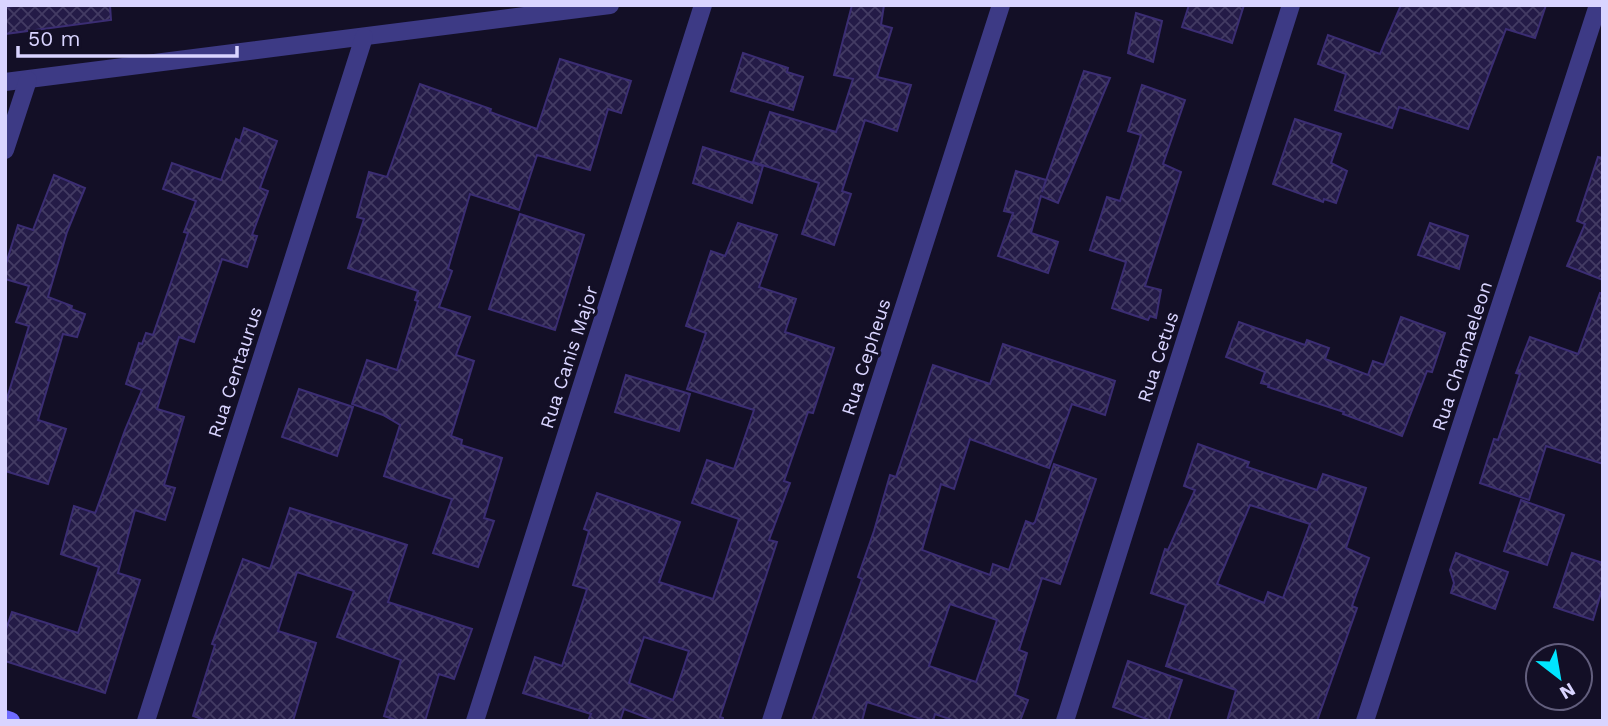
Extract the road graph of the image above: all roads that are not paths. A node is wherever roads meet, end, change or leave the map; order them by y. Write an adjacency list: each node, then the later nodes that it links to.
1 (610, 5): 6 (street)
2 (703, 5): 13 (street, Rua Canis Major)
3 (1001, 5): 14 (street, Rua Cepheus)
4 (1291, 5): 15 (street, Rua Cetus)
5 (1598, 5): 16 (street, Rua Chamaeleon)
6 (365, 37): 7 (street); 12 (street, Rua Centaurus)
7 (28, 79): 8 (street); 9 (street)
8 (5, 82)
9 (5, 150)
10 (5, 719): 11 (main road)
11 (11, 721)
12 (146, 721)
13 (475, 721)
14 (771, 721)
15 (1065, 721)
16 (1366, 721)

